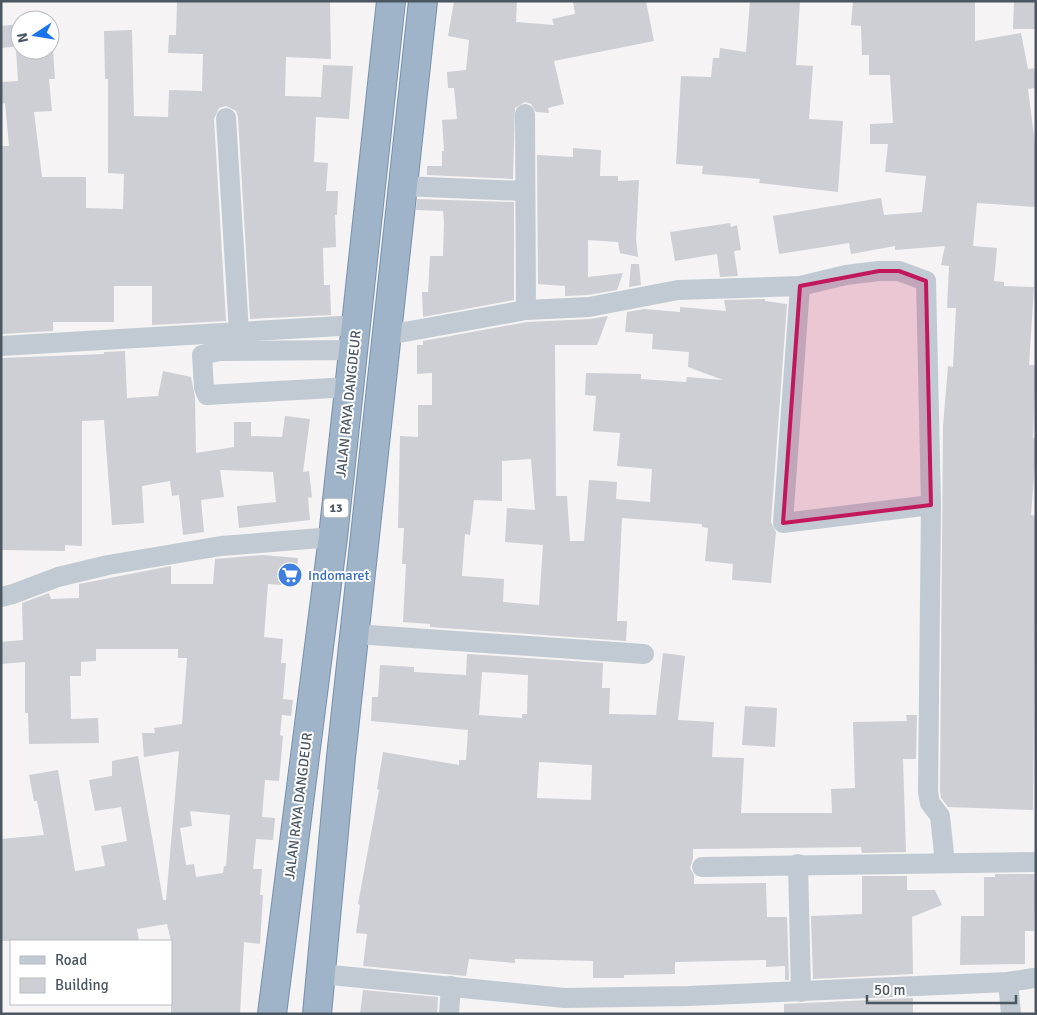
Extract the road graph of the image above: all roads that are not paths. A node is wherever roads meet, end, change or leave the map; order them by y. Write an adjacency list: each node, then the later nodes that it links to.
1 (391, 1): 11 (highway, JALAN RAYA DANGDEUR / 13)
2 (423, 1): 5 (highway, 13)
3 (525, 114): 6 (street)
4 (226, 118): 9 (street)
5 (402, 186): 6 (street); 10 (highway, 13)
6 (524, 191): 8 (street)
7 (800, 286): 8 (street); 14 (street); 14 (street)
8 (526, 310): 10 (street)
9 (239, 332): 11 (street); 12 (street)
10 (388, 335): 17 (highway, 13)
11 (355, 338): 13 (highway, JALAN RAYA DANGDEUR / 13); 13 (street)
12 (1, 346)
13 (350, 387): 15 (highway, JALAN RAYA DANGDEUR / 13)
14 (931, 505): 20 (street)
15 (333, 537): 16 (street); 29 (highway, JALAN RAYA DANGDEUR / 13)
16 (1, 597)
17 (355, 634): 18 (street); 23 (highway, 13)
18 (644, 654)
19 (1036, 862): 20 (street)
20 (945, 863): 21 (street)
21 (798, 864): 22 (street); 27 (street)
22 (702, 867)
23 (320, 974): 26 (street); 30 (highway, 13)
24 (1034, 978): 25 (street)
25 (1008, 982): 27 (street); 32 (street)
26 (451, 986): 28 (street); 31 (street)
27 (801, 992): 28 (street)
28 (648, 1006)
29 (272, 1014)
30 (316, 1014)
31 (449, 1014)
32 (1010, 1014)

